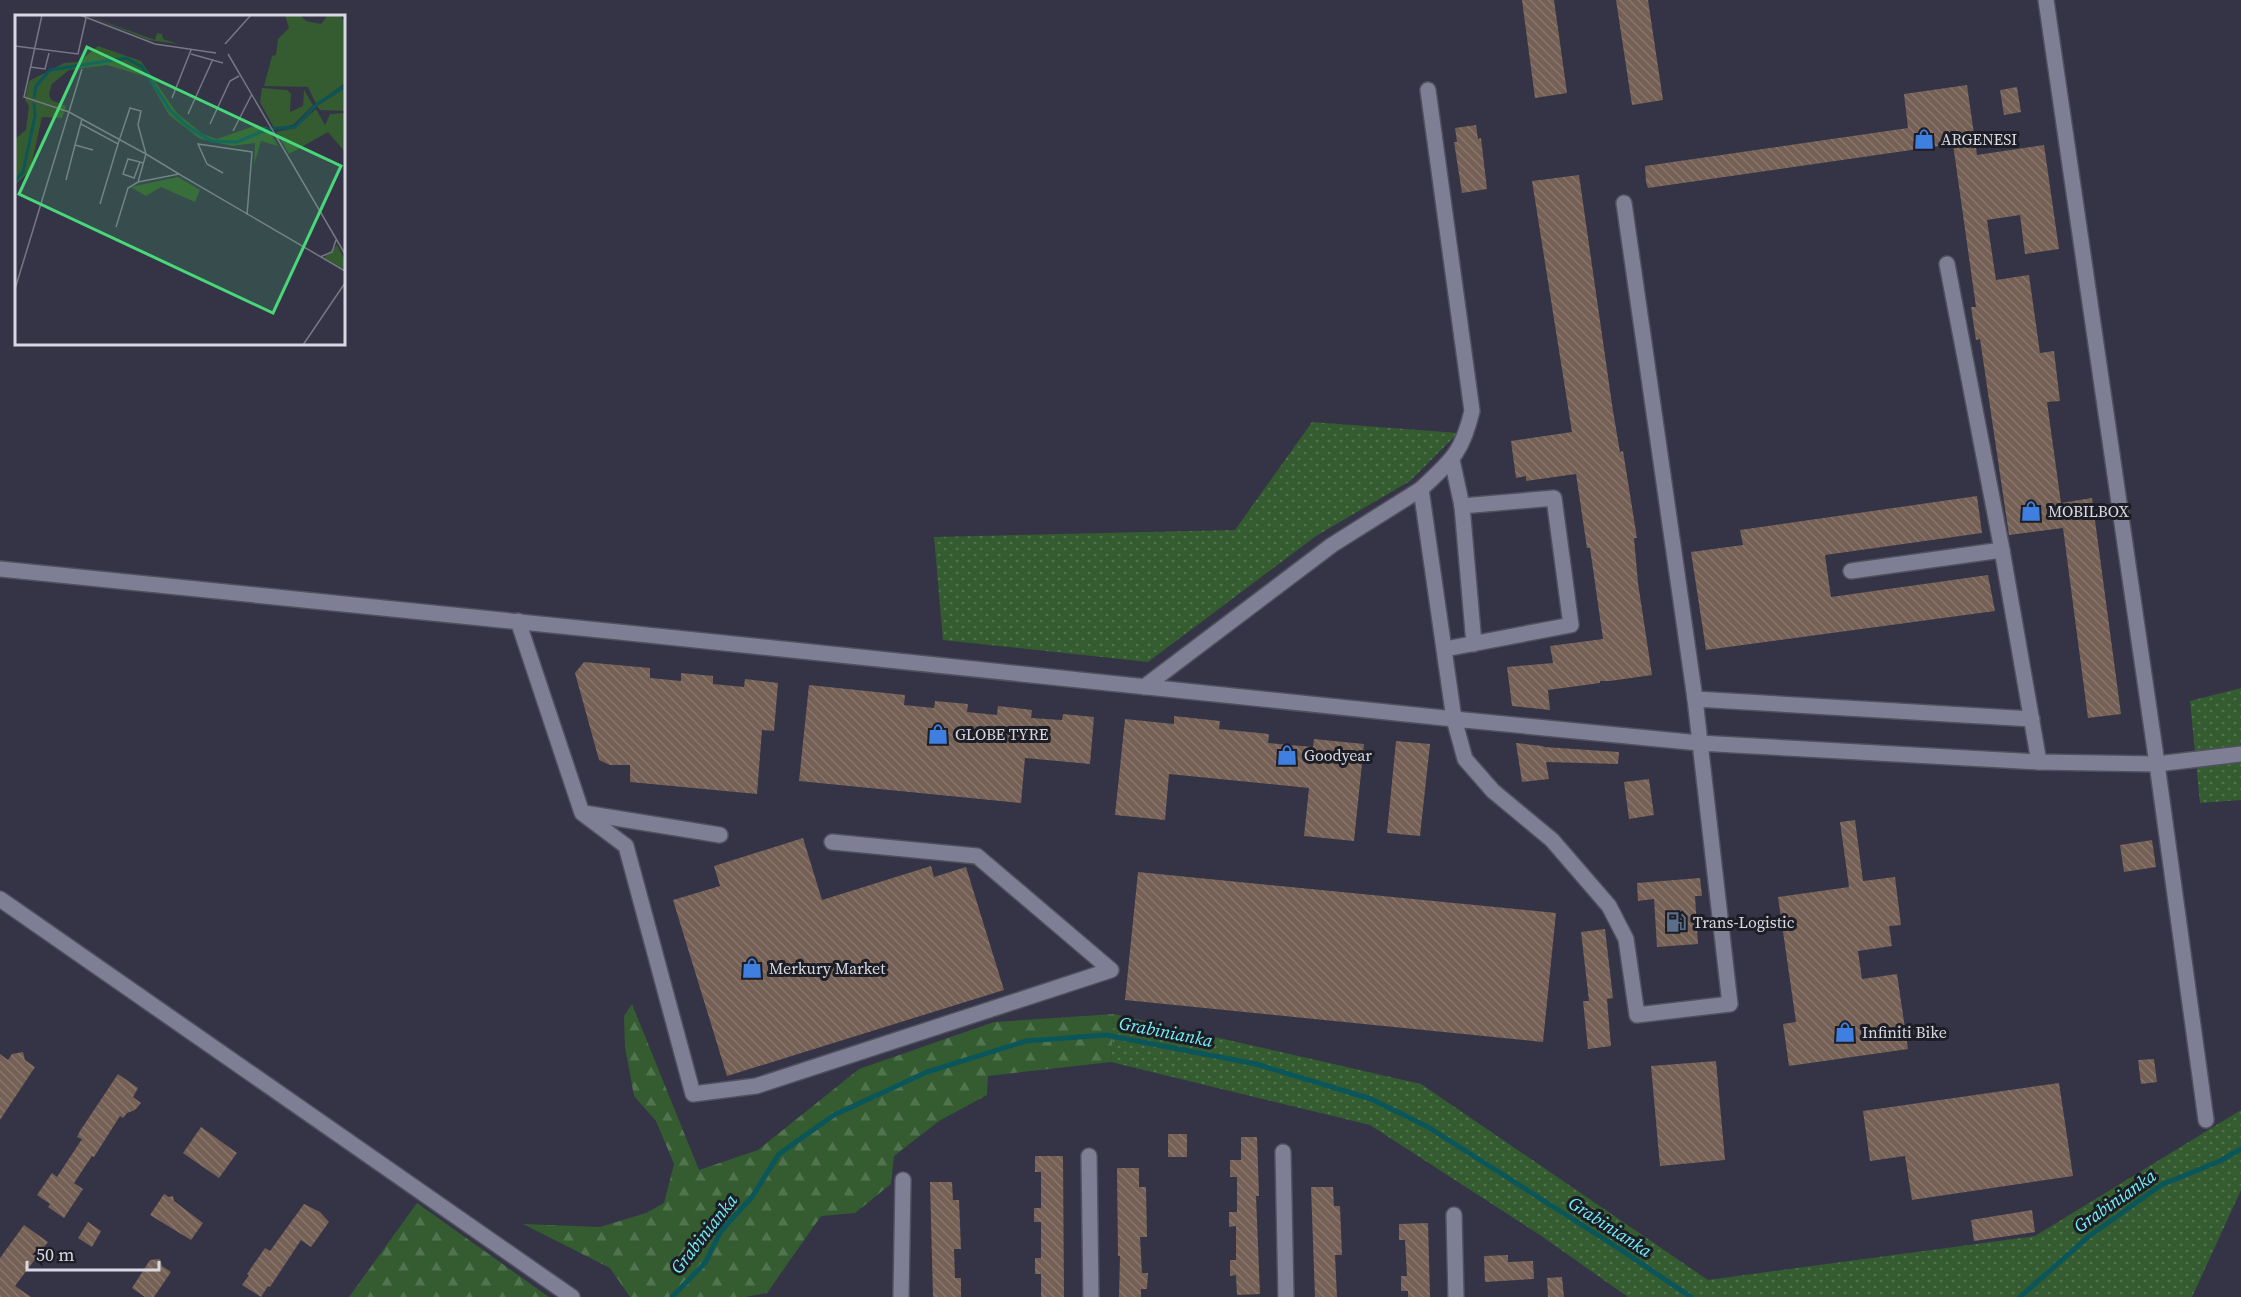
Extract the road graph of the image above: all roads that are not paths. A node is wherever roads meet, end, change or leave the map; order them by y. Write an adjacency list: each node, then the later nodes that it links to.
1 (2046, 0): 21 (street)
2 (1428, 90): 5 (street)
3 (1624, 203): 15 (street)
4 (1947, 264): 8 (street)
5 (1452, 460): 6 (street); 7 (street)
6 (1421, 489): 13 (street); 14 (street)
7 (1462, 506): 12 (street); 12 (street)
8 (2002, 550): 10 (street); 17 (street)
9 (0, 569): 11 (street)
10 (1851, 571)
11 (518, 621): 14 (street); 22 (street)
12 (1474, 644): 13 (street)
13 (1445, 649): 16 (street)
14 (1144, 687): 16 (street)
15 (1695, 699): 17 (street); 18 (street)
16 (1454, 719): 18 (street); 18 (street)
17 (2032, 719): 20 (street)
18 (1699, 743): 20 (street)
19 (2241, 754): 21 (street)
20 (2039, 762): 21 (street)
21 (2157, 764): 26 (street)
22 (582, 813): 23 (street); 24 (street)
23 (720, 835)
24 (832, 842)
25 (0, 899): 31 (street)
26 (2206, 1120)
27 (1283, 1152): 34 (street)
28 (1089, 1156): 33 (street)
29 (903, 1180): 32 (street)
30 (1454, 1215): 35 (street)
31 (572, 1297)
32 (901, 1297)
33 (1091, 1297)
34 (1286, 1297)
35 (1456, 1297)

